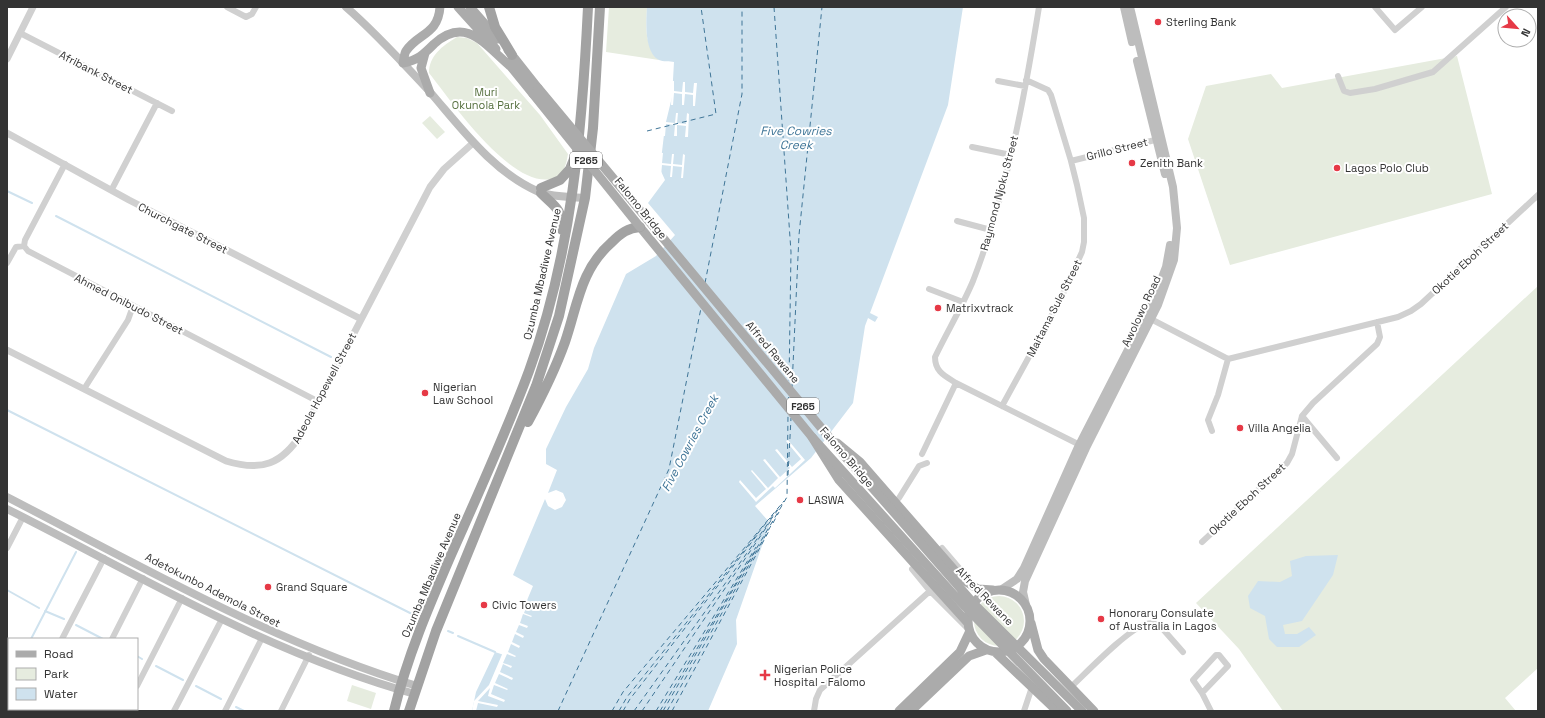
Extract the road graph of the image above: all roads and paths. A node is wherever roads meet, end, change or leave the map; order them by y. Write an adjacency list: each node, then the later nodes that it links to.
1 (33, 7): 17 (street)
2 (227, 7): 3 (street)
3 (256, 7)
4 (346, 7): 21 (main road)
5 (440, 7): 21 (main road)
6 (458, 7): 22 (main road, F265)
7 (470, 7): 19 (main road, F265)
8 (489, 7): 19 (highway)
9 (588, 7): 34 (highway, Ozumba Mbadiwe Avenue)
10 (600, 7): 41 (highway)
11 (1039, 7): 25 (street, Raymond Njoku Street)
12 (1124, 7): 31 (main road, Awolowo Road)
13 (1130, 7): 31 (main road, Awolowo Road)
14 (1375, 7): 15 (street)
15 (1422, 7)
16 (1506, 7): 23 (street)
17 (20, 33): 20 (street); 28 (street, Afribank Street)
18 (425, 52): 21 (main road); 22 (main road); 27 (main road)
19 (512, 55): 26 (main road, F265)
20 (7, 59)
21 (403, 63): 27 (main road)
22 (510, 66): 26 (main road, F265)
23 (1338, 76)
24 (998, 81): 25 (street, Maitama Sule Street)
25 (1026, 83): 35 (street, Raymond Njoku Street); 36 (street, Maitama Sule Street)
26 (536, 91): 44 (main road, Falomo Bridge / F265, bridge); 62 (main road, Alfred Rewane / F265, bridge)
27 (430, 93): 32 (main road)
28 (157, 103): 29 (street, Afribank Street); 38 (street)
29 (172, 111)
30 (7, 133): 37 (street, Churchgate Street)
31 (1159, 139): 36 (street, Grillo Street); 52 (main road, Awolowo Road)
32 (473, 143): 39 (main road); 53 (street, Adeola Hopewell Street)
33 (972, 147): 35 (street)
34 (578, 148): 39 (highway); 40 (highway, Ozumba Mbadiwe Avenue)
35 (1011, 155): 45 (street, Raymond Njoku Street)
36 (1071, 161): 60 (street, Maitama Sule Street)
37 (65, 164): 38 (street, Churchgate Street); 46 (street)
38 (112, 189): 53 (street, Churchgate Street)
39 (539, 190): 40 (main road); 47 (highway)
40 (572, 194): 41 (main road); 47 (highway, Ozumba Mbadiwe Avenue)
41 (585, 195): 67 (highway)
42 (1538, 195): 54 (street, Okotie Eboh Street)
43 (957, 221): 45 (street)
44 (640, 227): 64 (main road, Falomo Bridge / F265); 67 (highway)
45 (991, 230): 50 (street, Raymond Njoku Street)
46 (24, 246): 48 (street); 51 (street, Ahmed Onibudo Street)
47 (561, 252): 97 (highway, Ozumba Mbadiwe Avenue)
48 (7, 263)
49 (929, 289): 50 (street)
50 (963, 302): 57 (street, Raymond Njoku Street)
51 (134, 306): 58 (street); 59 (street, Ahmed Onibudo Street)
52 (1148, 318): 56 (street); 65 (main road, Awolowo Road)
53 (361, 319): 59 (street, Adeola Hopewell Street)
54 (1377, 322): 56 (street, Okotie Eboh Street); 61 (street)
55 (7, 350): 58 (street, Adeola Hopewell Street)
56 (1228, 359): 63 (street)
57 (956, 384): 60 (street, Raymond Njoku Street); 66 (street)
58 (84, 389): 59 (street, Adeola Hopewell Street)
59 (319, 402)
60 (1002, 406): 65 (street, Raymond Njoku Street)
61 (1302, 416): 68 (street); 74 (street, Okotie Eboh Street)
62 (822, 429): 80 (main road, bridge); 113 (main road, Alfred Rewane / F265, bridge)
63 (1212, 431)
64 (812, 437): 87 (main road, bridge); 112 (main road, Falomo Bridge / F265, bridge)
65 (1082, 446): 81 (main road, Awolowo Road); 84 (main road, Awolowo Road)
66 (922, 454)
67 (509, 455): 100 (highway)
68 (1337, 458)
69 (927, 463): 71 (street)
70 (7, 497): 91 (main road, Adetokunbo Ademola Street)
71 (899, 498)
72 (7, 508): 73 (main road, Adetokunbo Ademola Street)
73 (23, 517): 75 (street); 77 (main road, Adetokunbo Ademola Street)
74 (1202, 542)
75 (7, 548)
76 (942, 548): 80 (street)
77 (104, 558): 79 (main road, Adetokunbo Ademola Street); 88 (street)
78 (912, 569): 82 (street)
79 (143, 578): 83 (main road, Adetokunbo Ademola Street); 89 (street)
80 (978, 589): 81 (main road)
81 (997, 590): 84 (main road); 87 (main road)
82 (930, 591): 87 (street); 107 (street)
83 (182, 598): 86 (main road, Adetokunbo Ademola Street); 96 (street)
84 (1026, 605): 85 (main road)
85 (1030, 618): 94 (main road); 98 (main road)
86 (222, 619): 90 (main road, Adetokunbo Ademola Street); 102 (street)
87 (968, 628): 92 (main road); 108 (main road)
88 (63, 638)
89 (113, 638)
90 (262, 638): 95 (main road, Adetokunbo Ademola Street); 103 (street)
91 (312, 649): 95 (street); 97 (main road, Adetokunbo Ademola Street)
92 (986, 650): 94 (main road); 109 (main road)
93 (1183, 652): 98 (street)
94 (996, 653): 99 (main road)
95 (308, 658): 97 (main road, Adetokunbo Ademola Street); 104 (street)
96 (138, 684)
97 (400, 686): 100 (main road, Adetokunbo Ademola Street); 105 (highway, Ozumba Mbadiwe Avenue)
98 (1072, 686): 114 (main road)
99 (1032, 687): 110 (street); 111 (main road)
100 (416, 690): 106 (highway)
101 (1202, 693): 101 (street); 115 (street)
102 (174, 711)
103 (225, 711)
104 (281, 711)
105 (394, 711)
106 (409, 711)
107 (814, 711)
108 (899, 711)
109 (911, 711)
110 (1024, 711)
111 (1057, 711)
112 (1067, 711)
113 (1082, 711)
114 (1094, 711)
115 (1211, 711)

